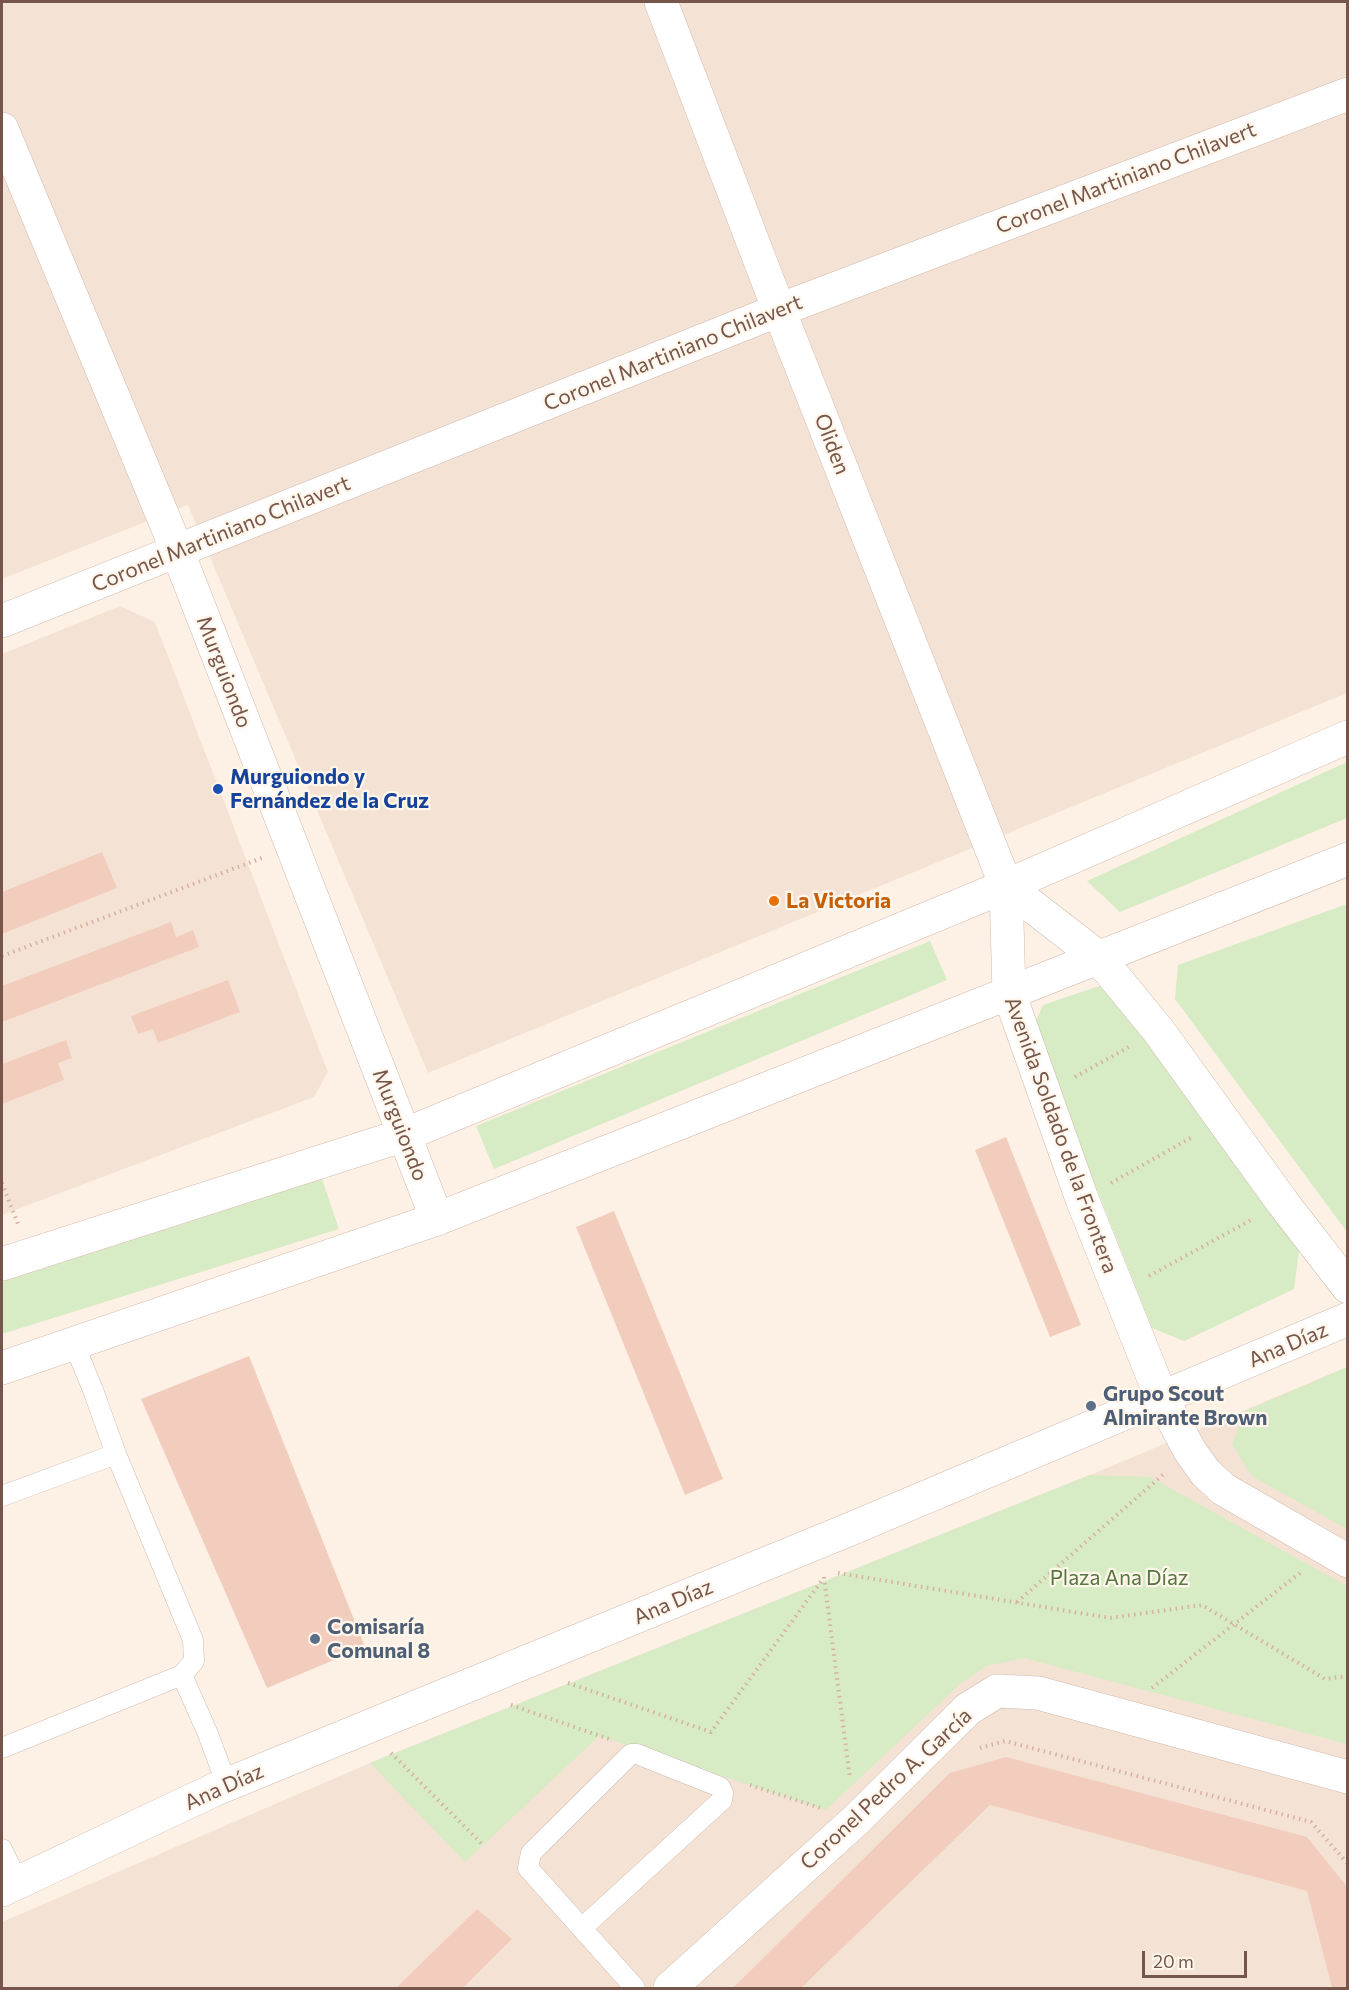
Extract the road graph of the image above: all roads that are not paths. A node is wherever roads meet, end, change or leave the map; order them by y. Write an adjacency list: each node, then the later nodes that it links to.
1 (661, 2): 4 (street, Oliden)
2 (1347, 94): 4 (street, Coronel Martiniano Chilavert)
3 (2, 129): 5 (street, Murguiondo)
4 (779, 310): 5 (street, Coronel Martiniano Chilavert); 9 (street, Oliden)
5 (177, 550): 6 (street, Coronel Martiniano Chilavert); 12 (street, Murguiondo)
6 (2, 621)
7 (1347, 737): 9 (street)
8 (1347, 859): 10 (street)
9 (1006, 886): 10 (street); 11 (street, Avenida Soldado de la Frontera); 12 (street)
10 (1098, 957): 11 (street); 15 (street)
11 (1009, 993): 13 (street); 19 (street, Avenida Soldado de la Frontera)
12 (404, 1135): 13 (street, Murguiondo); 14 (street)
13 (437, 1219): 17 (street)
14 (16, 1260)
15 (1347, 1287)
16 (1347, 1319): 19 (street, Ana Díaz)
17 (74, 1344): 18 (street); 20 (lane)
18 (2, 1368)
19 (1162, 1399): 22 (street, Avenida Soldado de la Frontera); 26 (street, Ana Díaz)
20 (116, 1454): 21 (lane); 23 (lane)
21 (2, 1496)
22 (1339, 1555)
23 (182, 1675): 24 (lane); 26 (lane)
24 (2, 1748)
25 (1347, 1777): 31 (street, Coronel Pedro A. García)
26 (227, 1785): 28 (street, Ana Díaz)
27 (2, 1849): 28 (lane)
28 (10, 1887)
29 (582, 1928): 29 (lane); 30 (lane)
30 (635, 1989)
31 (670, 1989)

